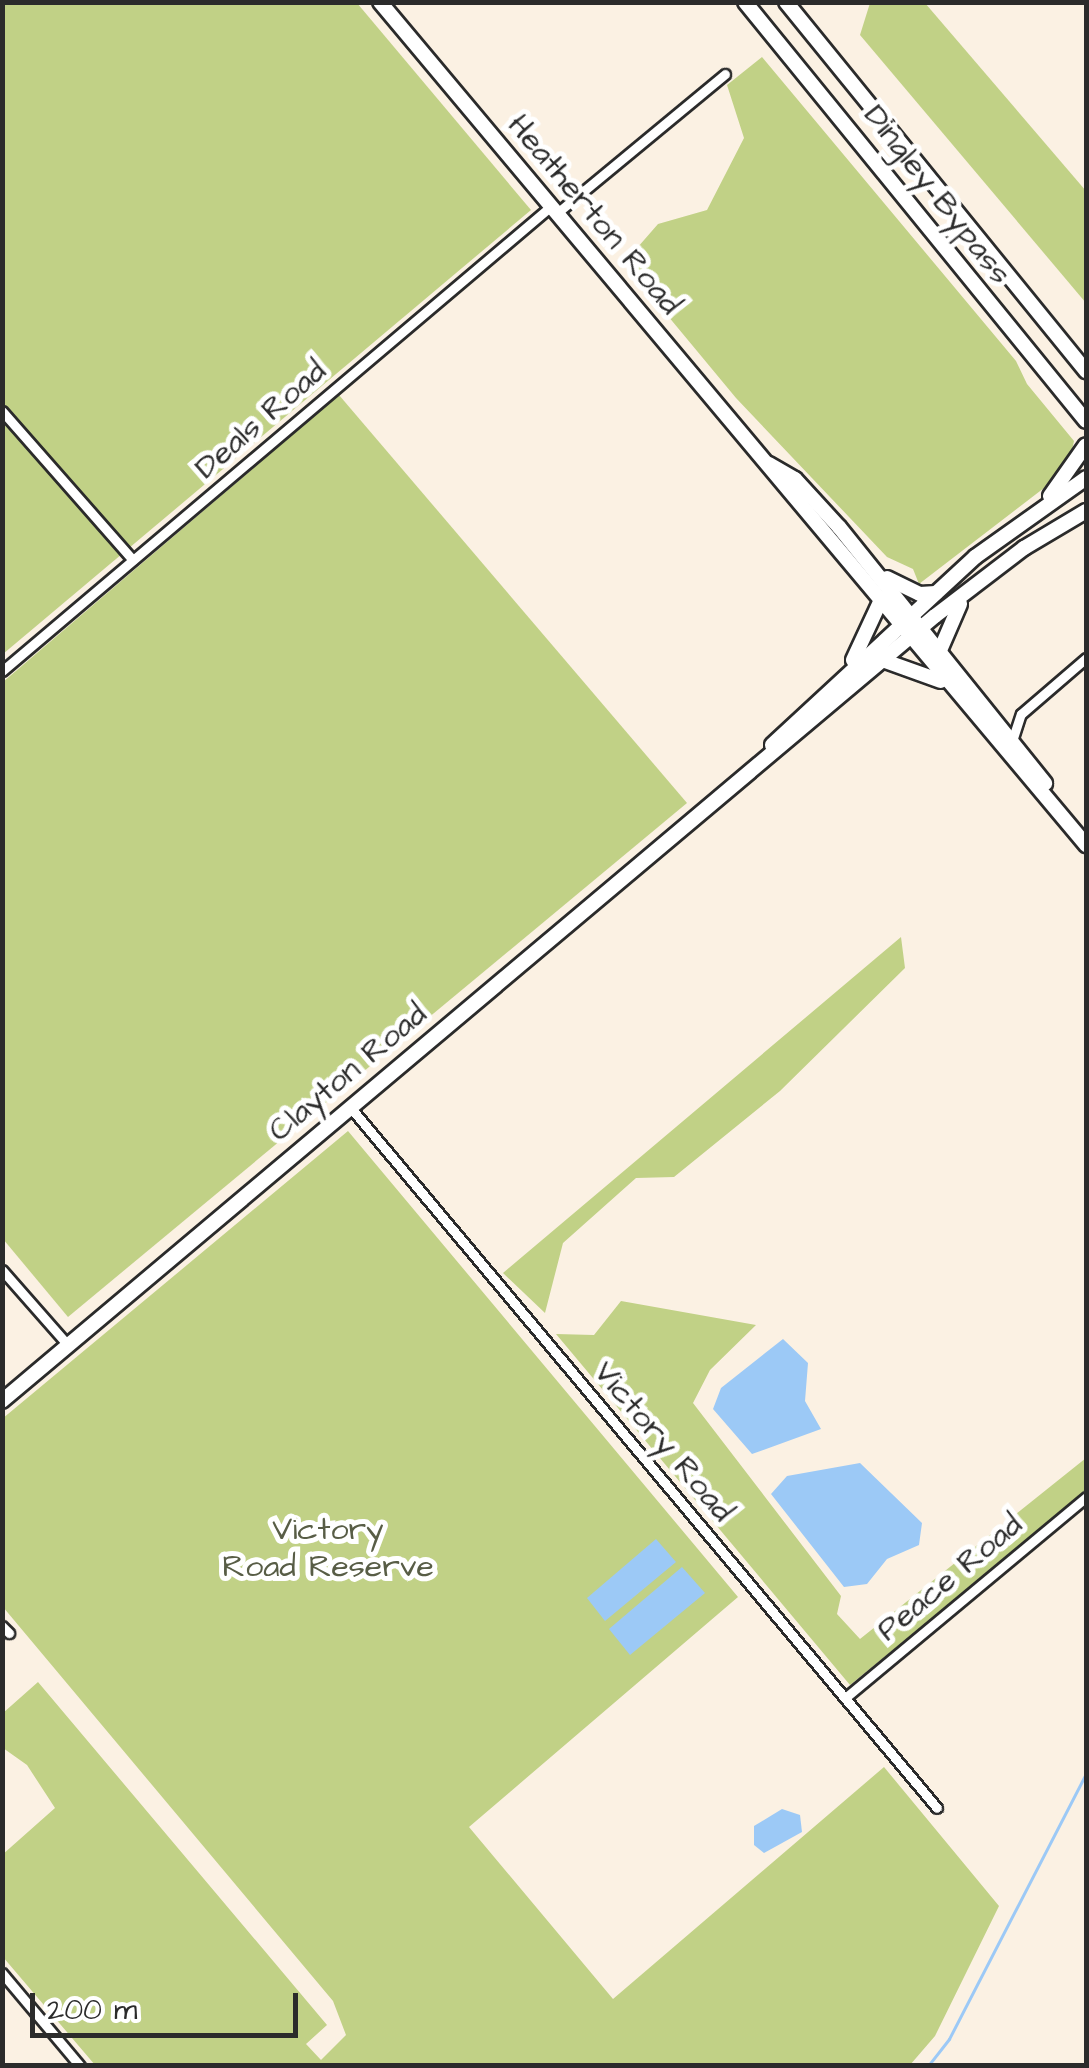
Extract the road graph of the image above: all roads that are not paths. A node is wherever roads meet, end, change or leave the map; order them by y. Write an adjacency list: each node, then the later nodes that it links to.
1 (380, 2): 5 (main road, Heatherton Road)
2 (745, 2): 10 (main road, Dingley Bypass)
3 (786, 2): 6 (main road, Dingley Bypass)
4 (725, 74): 5 (street, Deals Road)
5 (554, 210): 12 (main road, Heatherton Road); 16 (street, Deals Road)
6 (1070, 350): 7 (main road); 8 (main road, Dingley Bypass)
7 (1086, 362)
8 (1086, 370)
9 (2, 411): 16 (street)
10 (1086, 421)
11 (1086, 444): 14 (main road)
12 (767, 462): 17 (main road, Heatherton Road); 20 (main road, Heatherton Road)
13 (1086, 478): 14 (main road)
14 (1044, 504): 19 (main road, Clayton Road)
15 (1086, 510): 18 (main road, Clayton Road)
16 (133, 560): 28 (street, Deals Road)
17 (867, 562): 19 (main road); 21 (main road, Heatherton Road)
18 (974, 585): 23 (main road, Clayton Road); 25 (main road)
19 (936, 593): 21 (main road, Clayton Road)
20 (880, 602): 22 (main road, Heatherton Road); 29 (main road)
21 (912, 614): 22 (main road, Clayton Road); 23 (main road, Heatherton Road)
22 (899, 626): 24 (main road, Heatherton Road); 29 (main road, Clayton Road)
23 (923, 627): 24 (main road, Clayton Road); 25 (main road, Heatherton Road)
24 (910, 638): 27 (main road, Clayton Road); 30 (main road, Heatherton Road)
25 (941, 648): 31 (main road, Heatherton Road)
26 (1086, 658): 32 (street)
27 (884, 660): 29 (main road, Clayton Road); 30 (main road)
28 (2, 671)
29 (842, 682): 36 (main road, Clayton Road)
30 (954, 690): 35 (main road, Heatherton Road)
31 (992, 713): 32 (street); 33 (main road, Heatherton Road)
32 (1021, 714): 33 (street)
33 (1012, 741): 34 (main road, Heatherton Road)
34 (1086, 834)
35 (1086, 845)
36 (350, 1107): 38 (main road, Clayton Road); 41 (street, Victory Road)
37 (2, 1270): 38 (street)
38 (68, 1345): 39 (main road, Clayton Road)
39 (2, 1401)
40 (1086, 1497): 41 (street, Peace Road)
41 (845, 1698): 42 (street, Victory Road)
42 (937, 1808)
43 (2, 1973): 44 (street)
44 (80, 2066)

